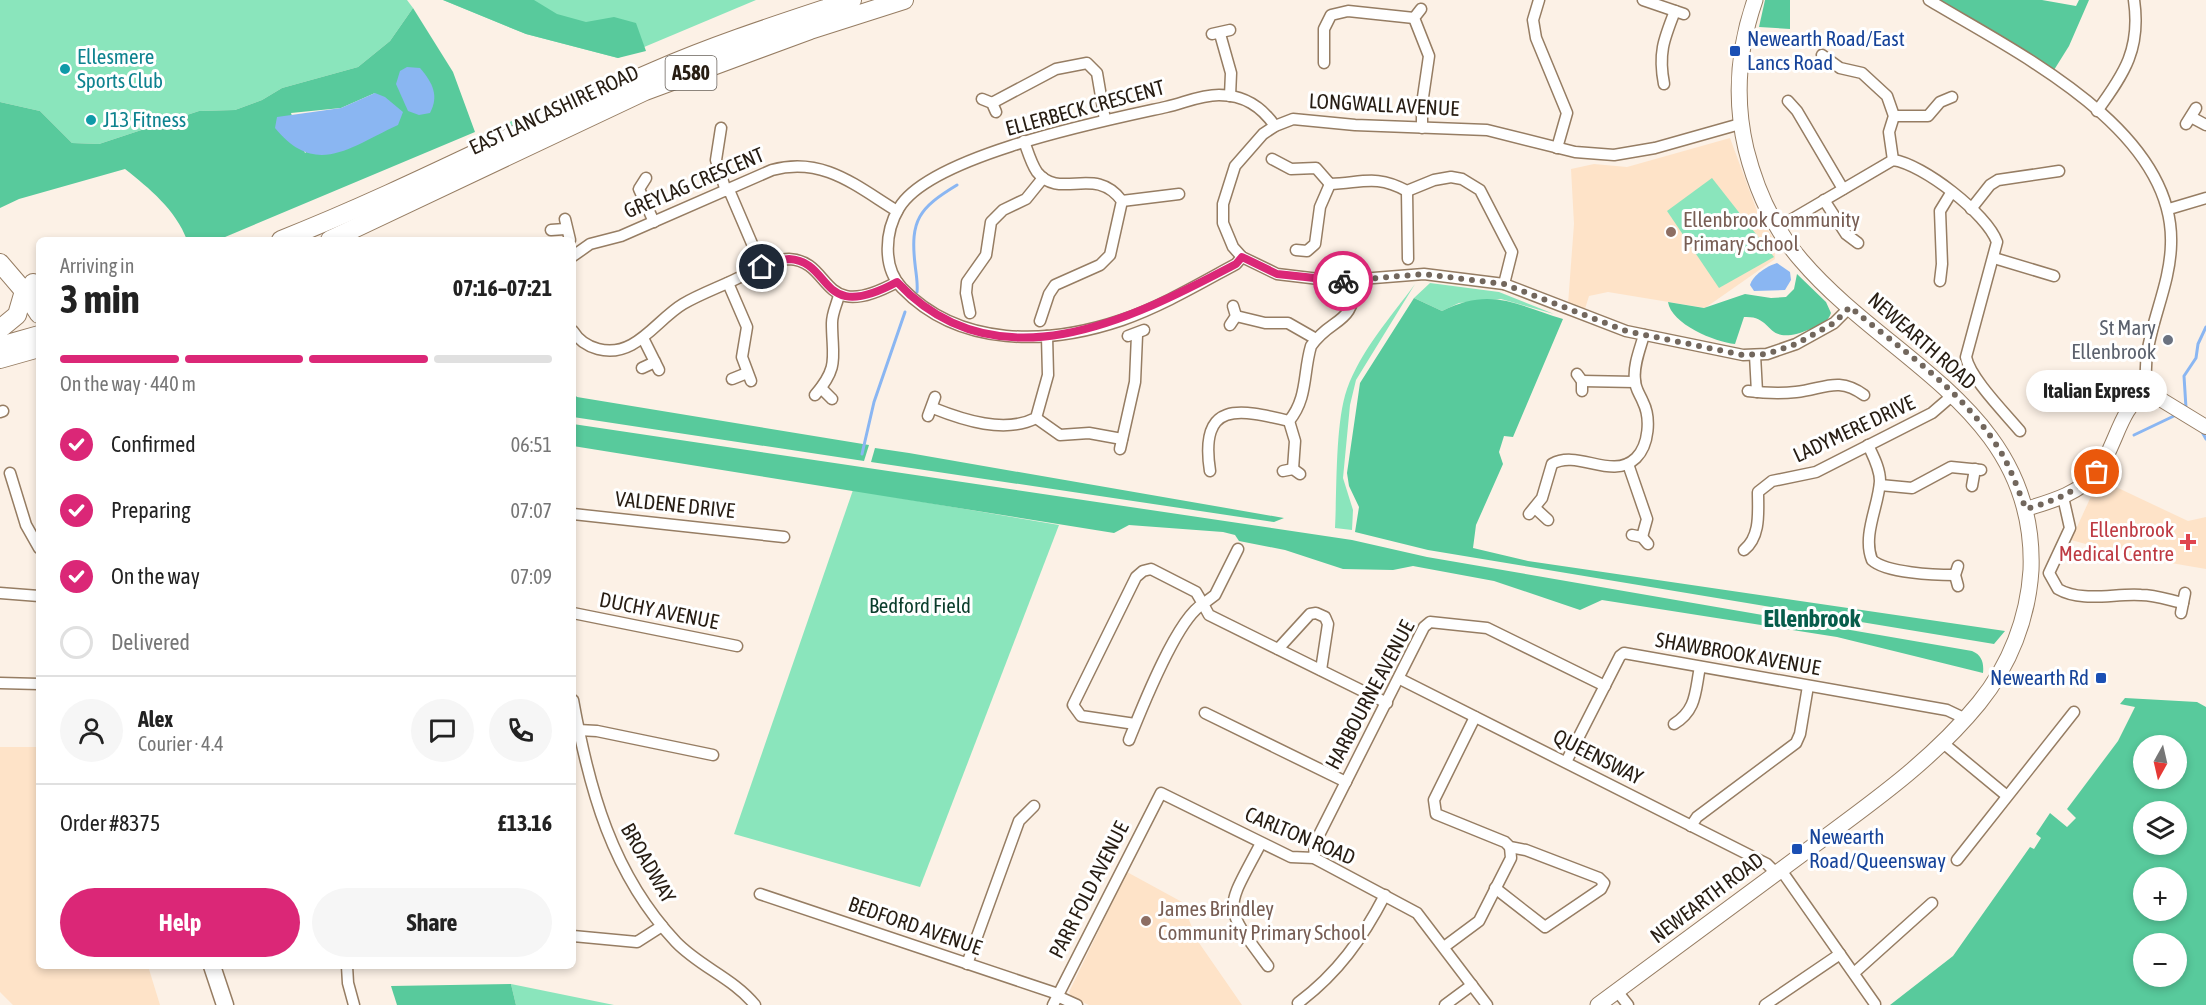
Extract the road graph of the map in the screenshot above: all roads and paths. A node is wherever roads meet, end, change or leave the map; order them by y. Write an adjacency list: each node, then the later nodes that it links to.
1 (852, 0): 47 (highway, EAST LANCASHIRE ROAD / A580)
2 (904, 0): 48 (highway, EAST LANCASHIRE ROAD / A580)
3 (1539, 0): 26 (street)
4 (1643, 0): 11 (street)
5 (1755, 0): 20 (main road, NEWEARTH ROAD)
6 (1929, 0): 16 (street)
7 (2137, 1): 16 (street)
8 (1221, 33): 12 (street)
9 (1822, 55): 17 (street)
10 (1324, 63): 24 (street)
11 (1664, 86)
12 (1230, 96): 19 (street, ELLERBECK CRESCENT); 22 (street, ELLERBECK CRESCENT)
13 (1952, 97): 17 (street)
14 (1788, 101): 33 (street)
15 (990, 104): 19 (street)
16 (2097, 111): 42 (street)
17 (1894, 116): 28 (street)
18 (2191, 116): 21 (street)
19 (1105, 120): 25 (street, ELLERBECK CRESCENT)
20 (1740, 124): 26 (street, LONGWALL AVENUE); 45 (main road, NEWEARTH ROAD)
21 (2206, 125)
22 (1275, 126): 24 (street, LONGWALL AVENUE); 54 (street, LONGWALL AVENUE)
23 (721, 128): 34 (street)
24 (1422, 128): 26 (street, LONGWALL AVENUE)
25 (1024, 141): 31 (street); 43 (street, ELLERBECK CRESCENT)
26 (1557, 148)
27 (1272, 159): 32 (street)
28 (1893, 160): 33 (street); 36 (street)
29 (2059, 171): 41 (street)
30 (646, 178): 44 (street)
31 (1043, 178): 40 (street); 68 (street)
32 (1330, 184): 35 (street); 53 (street)
33 (1843, 189): 39 (street)
34 (727, 190): 43 (street, GREYLAG CRESCENT); 44 (street, GREYLAG CRESCENT); 58 (street)
35 (1407, 191): 56 (street); 64 (street)
36 (1951, 193): 41 (street); 61 (street)
37 (1179, 194): 40 (street)
38 (2206, 198): 42 (street)
39 (1824, 200): 45 (street); 50 (street)
40 (1122, 201): 70 (street)
41 (1971, 209): 55 (street)
42 (2169, 209): 89 (street)
43 (897, 211): 62 (street, ELLERBECK CRESCENT)
44 (654, 222): 52 (street, GREYLAG CRESCENT)
45 (1777, 228): 67 (main road, NEWEARTH ROAD)
46 (551, 230): 49 (street)
47 (289, 237)
48 (336, 237)
49 (569, 237)
50 (1858, 243)
51 (0, 248): 65 (highway)
52 (576, 250)
53 (1296, 250)
54 (1242, 257): 60 (street); 77 (street)
55 (1994, 258): 59 (street); 97 (street)
56 (1408, 259)
57 (0, 262): 65 (highway)
58 (762, 267): 63 (street); 66 (street)
59 (2054, 276)
60 (1356, 280): 64 (street); 80 (street)
61 (1940, 281)
62 (897, 282): 66 (street); 77 (street)
63 (728, 283): 79 (street); 86 (street)
64 (1504, 284): 76 (street)
65 (34, 288): 72 (highway)
66 (839, 295): 92 (street)
67 (1850, 307): 83 (street); 90 (main road, NEWEARTH ROAD)
68 (966, 309)
69 (1233, 316): 80 (street)
70 (1040, 321)
71 (36, 322): 73 (highway)
72 (0, 329)
73 (0, 334)
74 (576, 334): 79 (street)
75 (1136, 334): 94 (street)
76 (1644, 335): 83 (street); 88 (street)
77 (1047, 336): 94 (street)
78 (36, 337): 82 (highway)
79 (643, 338): 85 (street)
80 (1316, 339): 95 (street)
81 (36, 348): 82 (highway)
82 (2, 354): 84 (main road)
83 (1755, 355): 91 (street)
84 (36, 359)
85 (642, 368)
86 (732, 379)
87 (1580, 382): 88 (street)
88 (1635, 382): 99 (street)
89 (2147, 391): 96 (street); 105 (street)
90 (1954, 394): 98 (street, LADYMERE DRIVE); 106 (main road, NEWEARTH ROAD)
91 (1864, 395)
92 (832, 399)
93 (932, 407): 94 (street)
94 (1036, 418)
95 (1289, 421): 100 (street); 101 (street)
96 (2204, 426)
97 (2020, 431)
98 (1868, 445): 103 (street); 113 (street, LADYMERE DRIVE)
99 (1628, 464): 108 (street); 110 (street)
100 (1210, 471)
101 (1292, 471)
102 (10, 473): 111 (street)
103 (1880, 485): 104 (street); 114 (street)
104 (1972, 486)
105 (2063, 497): 106 (street); 119 (street)
106 (2026, 509): 136 (main road, NEWEARTH ROAD)
107 (576, 514): 109 (street, VALDENE DRIVE)
108 (1548, 520)
109 (784, 537)
110 (1640, 539)
111 (36, 543)
112 (1238, 549): 120 (street)
113 (1744, 550)
114 (1872, 560): 115 (street); 116 (street)
115 (1862, 568)
116 (1957, 576)
117 (0, 593): 118 (street)
118 (36, 596)
119 (2183, 603)
120 (1203, 604): 123 (street); 137 (street); 137 (street)
121 (576, 614): 122 (street, DUCHY AVENUE)
122 (737, 646)
123 (1278, 649): 125 (street); 125 (street)
124 (1700, 667): 129 (street, SHAWBROOK AVENUE); 130 (street, SHAWBROOK AVENUE); 138 (street)
125 (1321, 670): 131 (street)
126 (1400, 679): 129 (street, HARBOURNE AVENUE); 131 (street, HARBOURNE AVENUE); 134 (street, QUEENSWAY)
127 (0, 683): 128 (street)
128 (36, 684)
129 (1605, 686): 143 (street, SHAWBROOK AVENUE)
130 (1808, 686): 136 (street, SHAWBROOK AVENUE); 148 (street)
131 (1387, 703): 144 (street, HARBOURNE AVENUE)
132 (1205, 713): 144 (street)
133 (2068, 714): 146 (street)
134 (1475, 717): 143 (street, QUEENSWAY); 151 (street)
135 (576, 718): 139 (street, BROADWAY)
136 (1965, 719): 141 (main road, NEWEARTH ROAD)
137 (1135, 724): 140 (street)
138 (1672, 725)
139 (578, 730): 142 (street); 160 (street, BROADWAY)
140 (1129, 740)
141 (1943, 743): 146 (street); 155 (main road, NEWEARTH ROAD)
142 (713, 755)
143 (1566, 762): 148 (street, QUEENSWAY)
144 (1346, 782): 153 (street, HARBOURNE AVENUE)
145 (1161, 793): 150 (street, CARLTON ROAD); 171 (street, PARR FOLD AVENUE)
146 (2007, 796): 152 (street)
147 (1028, 808): 165 (street)
148 (1691, 826): 155 (street, QUEENSWAY)
149 (1956, 841): 152 (street)
150 (1261, 843): 153 (street, CARLTON ROAD); 164 (street)
151 (1510, 847): 156 (street); 156 (street)
152 (1966, 848): 154 (street)
153 (1314, 858): 158 (street, CARLTON ROAD)
154 (1957, 860)
155 (1778, 871): 163 (street); 170 (main road, NEWEARTH ROAD)
156 (1495, 888): 162 (street)
157 (760, 894): 165 (street, BEDFORD AVENUE)
158 (1385, 896): 162 (street, CARLTON ROAD); 172 (street)
159 (1932, 903): 168 (street)
160 (662, 926): 161 (street); 176 (street, BROADWAY)
161 (576, 936)
162 (1444, 947): 169 (street, CARLTON ROAD)
163 (1840, 954): 168 (street); 182 (street)
164 (1266, 958)
165 (967, 964): 171 (street, BEDFORD AVENUE)
166 (213, 969): 174 (main road)
167 (347, 969): 175 (street)
168 (1854, 973): 173 (street)
169 (1472, 985): 178 (street); 179 (street, CARLTON ROAD)
170 (1617, 991): 180 (main road, NEWEARTH ROAD); 181 (street)
171 (1056, 999): 177 (street, BEDFORD AVENUE)
172 (1298, 1003)
173 (1875, 1004)
174 (225, 1005)
175 (354, 1005)
176 (755, 1005)
177 (1077, 1005)
178 (1445, 1005)
179 (1486, 1005)
180 (1598, 1005)
181 (1628, 1005)
182 (1765, 1005)

